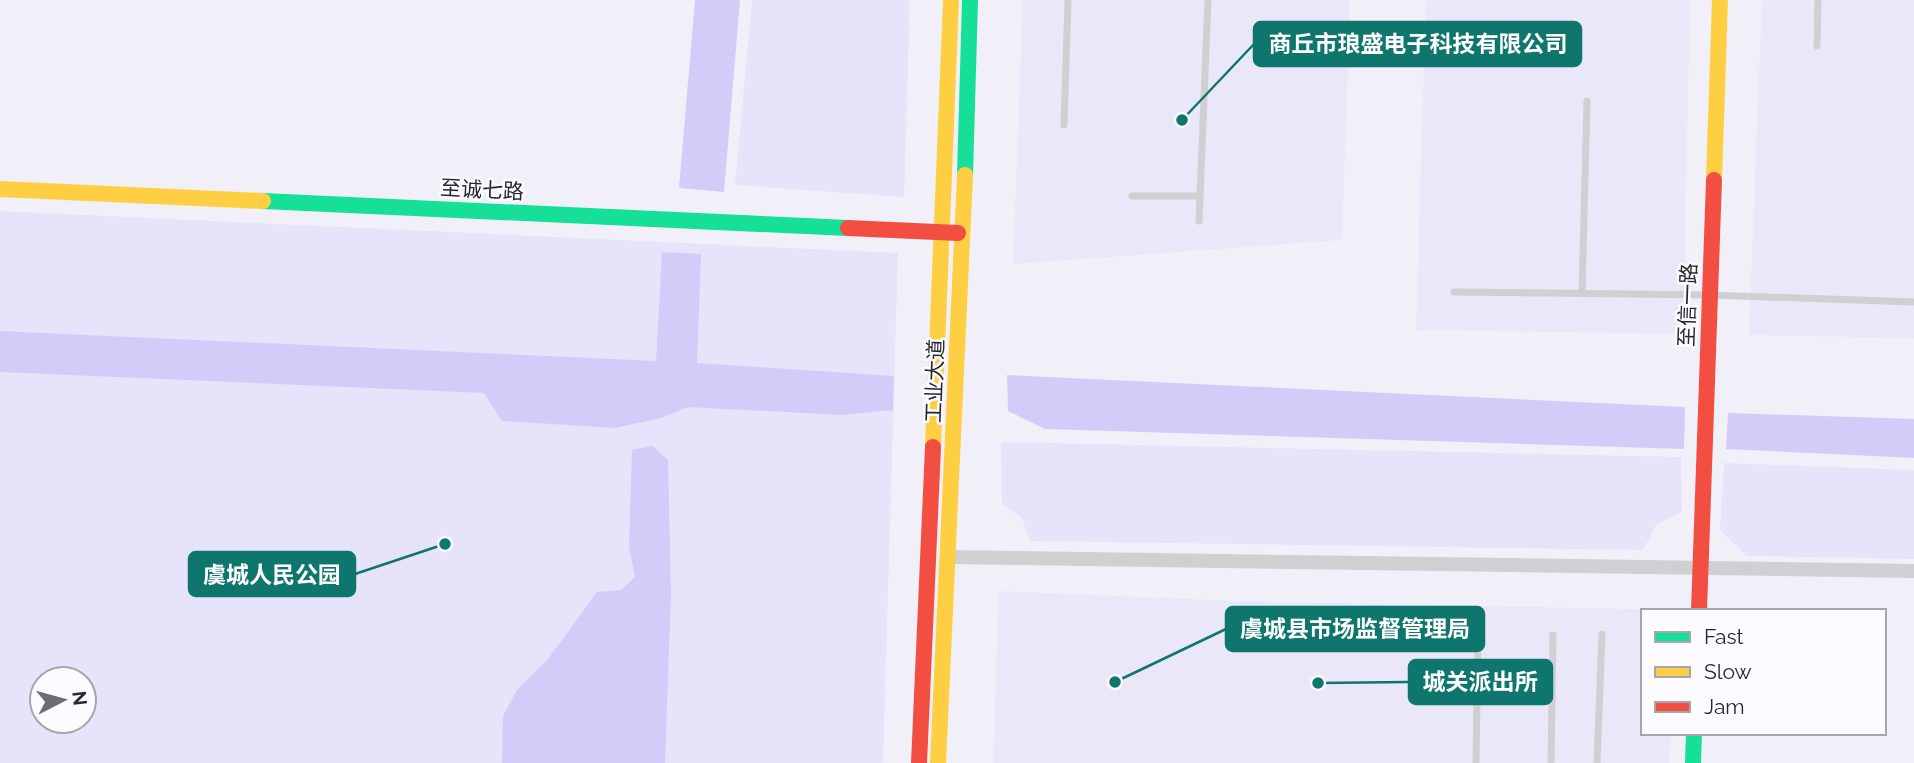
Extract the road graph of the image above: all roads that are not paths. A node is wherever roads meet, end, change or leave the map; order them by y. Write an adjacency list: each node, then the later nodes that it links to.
1 (951, 0): 14 (main road)
2 (970, 0): 15 (main road, 工业大道)
3 (1068, 0): 9 (lane)
4 (1208, 0): 12 (lane)
5 (1720, 0): 18 (main road, 至信一路)
6 (1818, 0): 7 (lane)
7 (1816, 46)
8 (1587, 101): 17 (lane)
9 (1064, 125)
10 (0, 189): 14 (main road, 至诚七路)
11 (1132, 196): 12 (lane)
12 (1200, 196): 13 (lane)
13 (1199, 221)
14 (943, 233): 15 (main road, 至诚七路); 28 (main road)
15 (963, 233): 20 (main road, 工业大道)
16 (1454, 292): 17 (lane)
17 (1582, 293): 18 (lane)
18 (1710, 295): 19 (lane); 21 (main road, 至信一路)
19 (1914, 302)
20 (949, 557): 21 (street); 29 (main road, 工业大道)
21 (1700, 567): 22 (street); 23 (main road, 至信一路)
22 (1914, 571)
23 (1699, 609)
24 (1478, 632): 30 (lane)
25 (1602, 634): 32 (lane)
26 (1553, 635): 31 (lane)
27 (1694, 735): 33 (main road)
28 (919, 763)
29 (938, 763)
30 (1476, 763)
31 (1551, 763)
32 (1597, 763)
33 (1693, 763)

